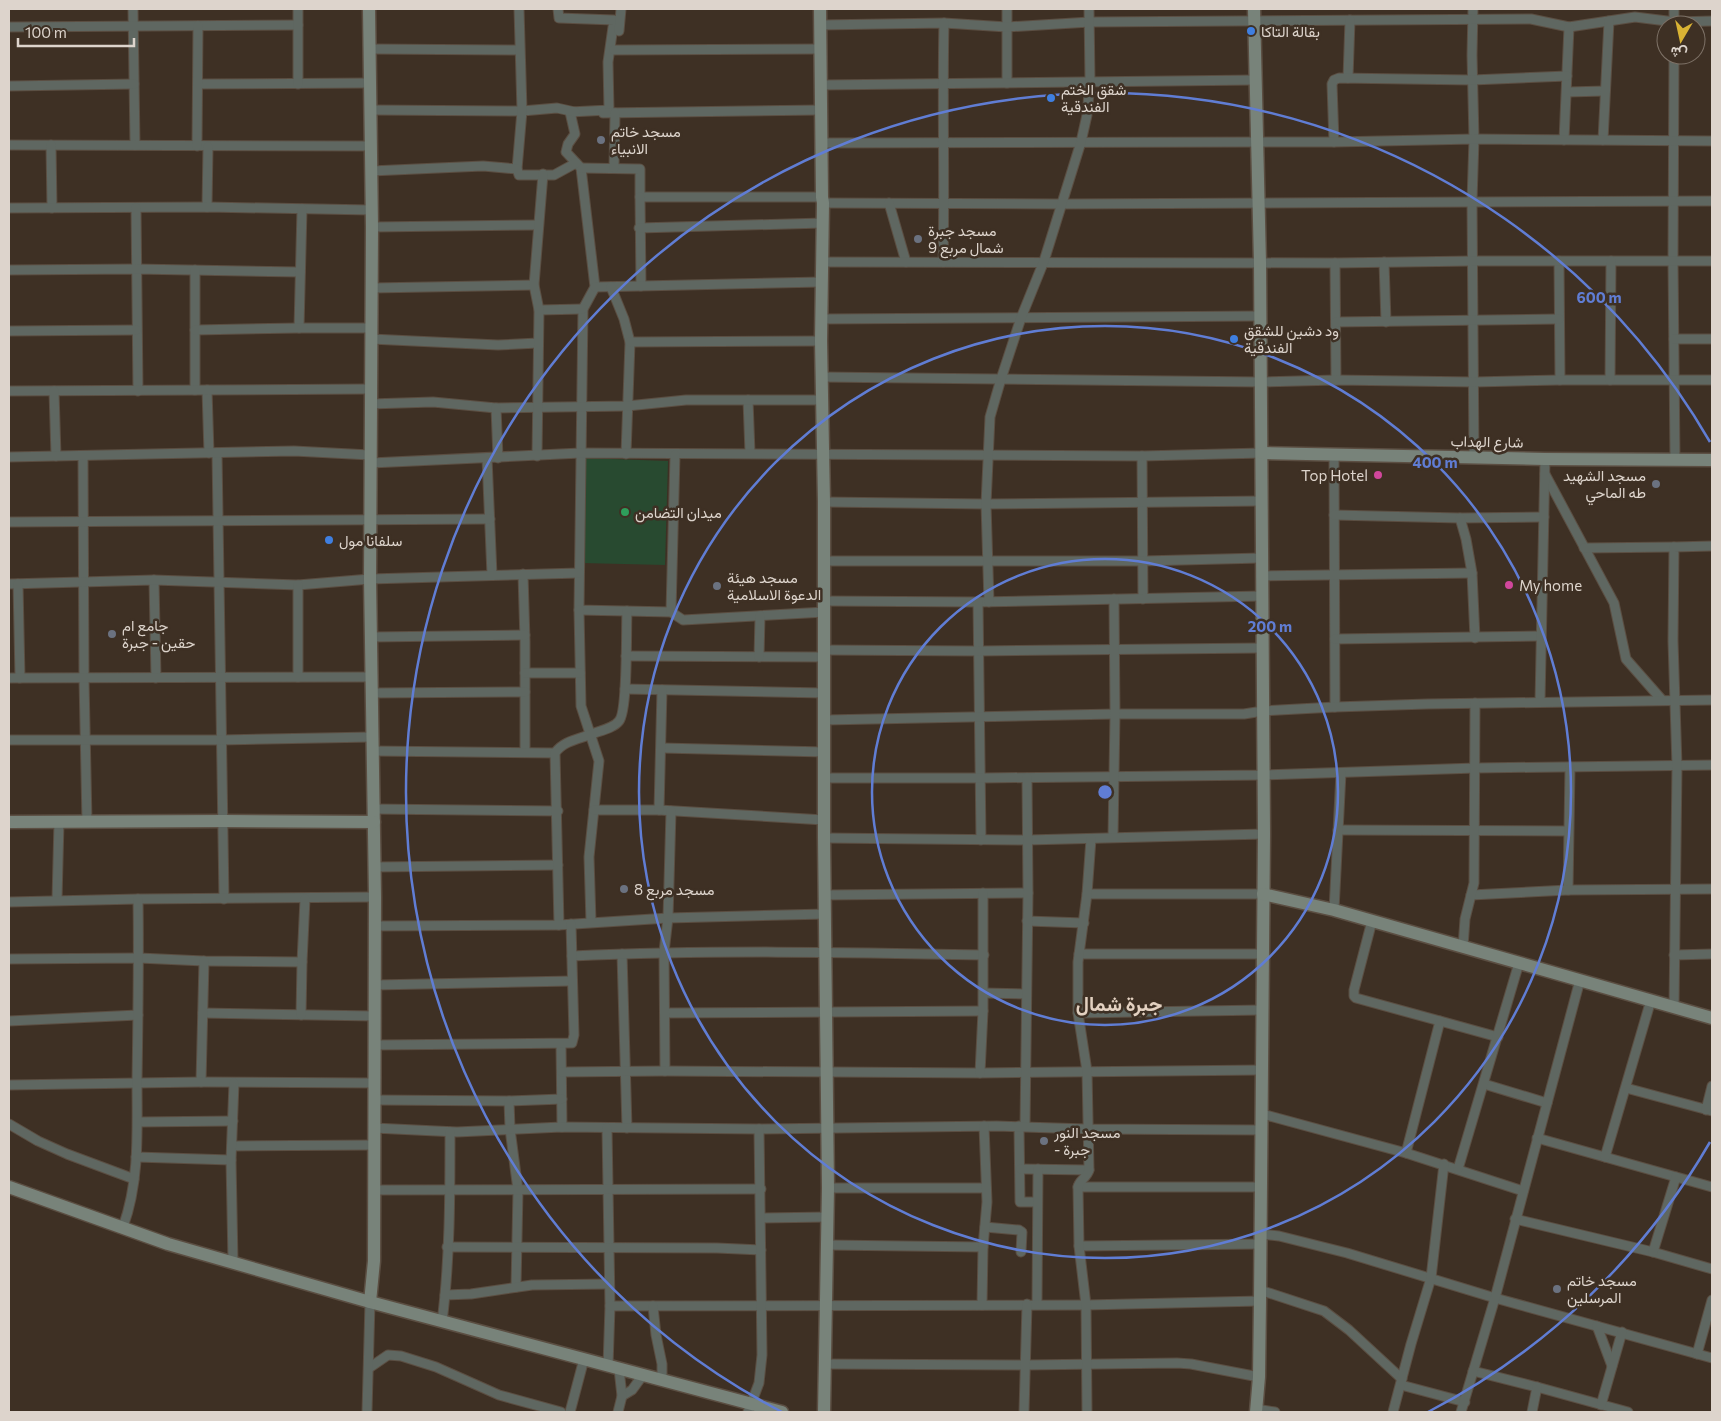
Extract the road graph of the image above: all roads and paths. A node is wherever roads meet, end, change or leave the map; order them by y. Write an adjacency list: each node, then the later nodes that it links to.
1 (133, 9): 20 (street)
2 (298, 9): 18 (street)
3 (369, 9): 25 (street)
4 (519, 9): 27 (street)
5 (820, 9): 19 (street)
6 (1007, 9): 23 (street)
7 (1089, 9): 16 (street)
8 (1473, 9): 12 (street)
9 (621, 13): 10 (street); 28 (street)
10 (558, 14): 29 (street)
11 (1254, 15): 13 (street); 16 (street); 33 (street)
12 (1474, 19): 13 (street); 24 (street); 34 (street)
13 (1350, 20): 32 (street)
14 (1656, 20): 15 (street)
15 (1609, 21): 24 (street); 44 (street)
16 (1090, 22): 23 (street); 35 (street)
17 (944, 23): 19 (street); 23 (street); 41 (street)
18 (298, 25): 21 (street); 40 (street)
19 (820, 25): 26 (street)
20 (134, 26): 21 (street); 22 (street); 38 (street)
21 (198, 26): 39 (street)
22 (9, 27)
23 (1007, 27): 37 (street)
24 (1569, 27): 31 (street)
25 (370, 49): 27 (street); 36 (street)
26 (821, 49): 28 (street); 42 (street)
27 (519, 50): 48 (street)
28 (614, 50): 29 (street)
29 (609, 63): 49 (street); 50 (street)
30 (1674, 65): 57 (street)
31 (1567, 76): 34 (street); 45 (street)
32 (1348, 78): 34 (street); 56 (street)
33 (1255, 80): 35 (street); 60 (street)
34 (1472, 80): 51 (street)
35 (1090, 82): 37 (street); 55 (street)
36 (370, 83): 40 (street); 46 (street)
37 (1007, 83): 41 (street)
38 (134, 84): 43 (street); 63 (street)
39 (198, 84): 40 (street); 64 (street)
40 (298, 84)
41 (942, 84): 42 (street); 59 (street)
42 (821, 85): 47 (street)
43 (9, 86)
44 (1605, 91): 45 (street); 53 (street)
45 (1567, 92): 52 (street)
46 (371, 110): 48 (street); 65 (street)
47 (822, 110): 50 (street); 58 (street)
48 (522, 111): 49 (street); 69 (street)
49 (570, 112): 50 (street); 67 (street)
50 (613, 113): 68 (street)
51 (1474, 139): 52 (street); 56 (street); 74 (street)
52 (1564, 140): 53 (street)
53 (1603, 140): 57 (street)
54 (1712, 141): 57 (street)
55 (1082, 142): 59 (street); 60 (street); 80 (street)
56 (1334, 142): 60 (street)
57 (1673, 142): 77 (street)
58 (821, 143): 59 (street); 73 (street)
59 (942, 143): 79 (street)
60 (1256, 143): 76 (street)
61 (9, 145): 62 (street)
62 (51, 145): 63 (street); 82 (street)
63 (135, 145): 64 (street)
64 (196, 146): 66 (street)
65 (371, 146): 66 (street); 70 (street)
66 (208, 147): 84 (street)
67 (579, 166): 68 (street); 71 (street); 110 (street)
68 (614, 168): 72 (street)
69 (518, 169): 70 (street); 71 (street)
70 (371, 170): 86 (street)
71 (544, 174): 88 (street)
72 (640, 197): 73 (street); 90 (street)
73 (823, 200): 78 (street); 87 (street)
74 (1472, 201): 76 (street); 77 (street); 93 (street)
75 (1712, 201): 77 (street)
76 (1258, 202): 80 (street); 101 (street)
77 (1674, 202): 91 (street)
78 (889, 203): 79 (street); 98 (street)
79 (944, 204): 80 (street); 99 (street)
80 (1062, 204): 92 (street)
81 (9, 208): 82 (street)
82 (52, 208): 83 (street)
83 (136, 208): 84 (street); 103 (street)
84 (207, 208): 85 (street)
85 (302, 209): 86 (street); 106 (street)
86 (372, 210): 89 (street)
87 (823, 223): 90 (street); 97 (street)
88 (538, 225): 89 (street); 108 (street)
89 (372, 227): 112 (street)
90 (640, 228): 109 (street)
91 (1673, 260): 95 (street); 96 (street); 127 (street)
92 (1044, 261): 99 (street); 101 (street); 117 (street)
93 (1472, 261): 94 (street); 100 (street); 119 (street)
94 (1559, 261): 95 (street); 118 (street)
95 (1611, 261): 136 (street)
96 (1712, 261)
97 (822, 262): 98 (street); 107 (street)
98 (906, 262): 99 (street)
99 (943, 262)
100 (1384, 262): 102 (street); 121 (street)
101 (1260, 263): 102 (street); 115 (street)
102 (1335, 263): 120 (street)
103 (136, 269): 104 (street); 105 (street); 123 (street)
104 (9, 270)
105 (195, 270): 106 (street); 124 (street)
106 (300, 272): 122 (street)
107 (822, 282): 109 (street); 116 (street)
108 (534, 285): 112 (street); 114 (street)
109 (642, 286): 111 (street)
110 (594, 287): 111 (street); 113 (street)
111 (611, 287): 130 (street)
112 (372, 288): 126 (street)
113 (583, 309): 114 (street); 151 (street)
114 (539, 310): 131 (street)
115 (1260, 316): 117 (street); 139 (street)
116 (822, 318): 117 (street); 129 (street)
117 (1022, 318): 133 (street)
118 (1560, 320): 119 (street); 135 (street)
119 (1473, 321): 121 (street); 140 (street)
120 (1336, 322): 121 (street); 134 (street)
121 (1386, 322)
122 (298, 328): 124 (street); 126 (street)
123 (136, 330): 125 (street); 146 (street)
124 (195, 330): 142 (street)
125 (9, 331)
126 (371, 334): 131 (street); 141 (street)
127 (1674, 339): 128 (street); 138 (street)
128 (1712, 339)
129 (821, 341): 130 (street); 132 (street)
130 (630, 342): 150 (street)
131 (538, 343): 153 (street)
132 (822, 377): 133 (street); 148 (street)
133 (1000, 379): 139 (street); 161 (street)
134 (1336, 380): 139 (street); 140 (street)
135 (1560, 380): 136 (street); 140 (street)
136 (1610, 380): 138 (street)
137 (1712, 380): 138 (street)
138 (1675, 381): 173 (street)
139 (1261, 382): 159 (street)
140 (1474, 382): 168 (street)
141 (370, 389): 143 (street); 149 (street)
142 (195, 390): 143 (street); 146 (street)
143 (207, 390): 154 (street)
144 (9, 391): 145 (street)
145 (54, 391): 146 (street); 163 (street)
146 (138, 391)
147 (748, 400): 148 (street); 150 (street); 156 (street)
148 (822, 400): 157 (street)
149 (370, 404): 152 (street); 171 (street)
150 (627, 406): 151 (street); 158 (street)
151 (581, 407): 153 (street); 155 (street)
152 (496, 408): 153 (street); 170 (street)
153 (537, 408): 165 (street)
154 (213, 453): 164 (street); 171 (street); 185 (street)
155 (581, 453): 158 (street); 165 (street); 195 (street)
156 (750, 453): 157 (street); 160 (street)
157 (822, 453): 161 (street); 177 (street)
158 (626, 454): 160 (street)
159 (1262, 454): 162 (street, شارع الهداب); 166 (street); 176 (street)
160 (674, 455): 216 (street)
161 (988, 455): 166 (street); 179 (street)
162 (1334, 455): 168 (street, شارع الهداب); 180 (street)
163 (56, 456): 164 (street); 167 (street)
164 (83, 456): 184 (street)
165 (536, 456): 170 (street)
166 (1142, 456): 178 (street)
167 (9, 457)
168 (1474, 457): 172 (street, شارع الهداب)
169 (487, 458): 170 (street); 171 (street); 183 (street)
170 (498, 458)
171 (370, 459): 186 (street)
172 (1545, 459): 173 (street, شارع الهداب); 175 (street)
173 (1676, 459): 174 (street, شارع الهداب)
174 (1712, 460)
175 (1545, 474): 181 (street); 190 (street)
176 (1262, 501): 178 (street); 191 (street)
177 (824, 502): 179 (street); 192 (street)
178 (1144, 503): 179 (street); 193 (street)
179 (986, 504): 194 (street)
180 (1334, 515): 182 (street); 200 (street)
181 (1544, 517): 182 (street); 219 (street)
182 (1460, 518): 196 (street)
183 (490, 519): 186 (street); 198 (street)
184 (83, 520): 185 (street); 187 (street); 203 (street)
185 (219, 520): 186 (street); 204 (street)
186 (370, 520): 201 (street)
187 (9, 522)
188 (1712, 546): 189 (street)
189 (1674, 547): 190 (street); 245 (street)
190 (1584, 548): 243 (street)
191 (1261, 558): 193 (street); 199 (street)
192 (824, 561): 194 (street); 213 (street)
193 (1142, 561): 194 (street); 209 (street)
194 (988, 562): 212 (street)
195 (579, 573): 197 (street); 214 (street)
196 (1472, 573): 200 (street); 221 (street)
197 (523, 574): 198 (street); 218 (street)
198 (492, 575): 201 (street)
199 (1261, 576): 200 (street); 208 (street)
200 (1335, 576): 222 (street)
201 (370, 579): 207 (street); 220 (street)
202 (154, 580): 203 (street); 204 (street); 236 (street)
203 (83, 581): 206 (street); 237 (street)
204 (220, 583): 207 (street); 231 (street)
205 (9, 584): 206 (street)
206 (18, 584): 235 (street)
207 (298, 585): 232 (street)
208 (1262, 596): 209 (street); 223 (street)
209 (1143, 598): 210 (street)
210 (1114, 600): 212 (street); 224 (street)
211 (978, 602): 212 (street); 213 (street); 225 (street)
212 (989, 602)
213 (825, 607): 217 (street); 226 (street)
214 (579, 610): 215 (street); 229 (street)
215 (627, 611): 216 (street); 227 (street)
216 (671, 612): 217 (street)
217 (760, 616): 228 (street)
218 (525, 635): 220 (street); 230 (street)
219 (1541, 636): 221 (street); 246 (street)
220 (371, 637): 233 (street)
221 (1475, 638): 222 (street)
222 (1335, 639): 248 (street)
223 (1262, 648): 224 (street); 249 (street)
224 (1114, 649): 225 (street); 250 (street)
225 (978, 651): 226 (street); 251 (street)
226 (824, 653): 228 (street); 241 (street)
227 (626, 656): 228 (street); 238 (street)
228 (759, 657)
229 (580, 672): 230 (street); 253 (street)
230 (525, 674): 240 (street)
231 (220, 677): 232 (street); 236 (street); 257 (street)
232 (298, 677): 233 (street)
233 (372, 677): 242 (street)
234 (9, 678): 235 (street)
235 (20, 678): 237 (street)
236 (156, 678): 237 (street)
237 (84, 679): 256 (street)
238 (625, 689): 239 (street); 253 (street)
239 (662, 690): 241 (street); 258 (street)
240 (525, 692): 242 (street); 260 (street)
241 (824, 692): 252 (street)
242 (372, 693): 254 (street)
243 (1662, 700): 245 (street); 246 (street)
244 (1712, 700): 245 (street)
245 (1674, 701): 264 (street)
246 (1540, 702): 247 (street)
247 (1476, 703): 248 (street); 266 (street)
248 (1335, 707): 249 (street)
249 (1262, 711): 250 (street); 268 (street)
250 (1115, 714): 251 (street); 269 (street)
251 (980, 716): 252 (street); 271 (street)
252 (825, 720): 261 (street)
253 (590, 735): 262 (street); 273 (street)
254 (372, 737): 257 (street); 259 (street)
255 (9, 740): 256 (street)
256 (85, 740): 257 (street); 282 (street)
257 (221, 740): 279 (street)
258 (662, 748): 261 (street); 274 (street)
259 (373, 751): 260 (street); 277 (street)
260 (525, 752): 262 (street)
261 (825, 752): 270 (street)
262 (556, 754): 275 (street)
263 (1712, 765): 264 (street)
264 (1677, 766): 265 (street); 294 (street)
265 (1570, 767): 266 (street); 285 (street)
266 (1476, 768): 267 (street); 284 (street)
267 (1341, 773): 268 (street); 283 (street)
268 (1262, 775): 269 (street); 286 (street)
269 (1114, 776): 272 (street); 288 (street)
270 (825, 778): 271 (street); 278 (street)
271 (982, 778): 272 (street); 290 (street)
272 (1027, 778): 291 (street)
273 (594, 810): 274 (street); 314 (street)
274 (660, 810): 276 (street)
275 (558, 811): 277 (street); 292 (street)
276 (671, 811): 278 (street); 311 (street)
277 (373, 815): 279 (street); 293 (street)
278 (824, 820): 287 (street)
279 (224, 821): 282 (street); 305 (street)
280 (9, 822): 281 (street)
281 (58, 822): 282 (street); 307 (street)
282 (87, 822)
283 (1338, 830): 284 (street); 309 (street)
284 (1476, 831): 285 (street); 302 (street)
285 (1568, 831): 296 (street)
286 (1264, 834): 288 (street); 300 (street)
287 (824, 838): 290 (street); 301 (street)
288 (1113, 838): 289 (street)
289 (1091, 839): 291 (street); 299 (street)
290 (981, 840): 291 (street)
291 (1027, 840): 298 (street)
292 (558, 865): 293 (street); 317 (street)
293 (374, 867): 303 (street)
294 (1676, 889): 295 (street); 296 (street); 327 (street)
295 (1712, 889)
296 (1568, 890): 302 (street)
297 (983, 893): 298 (street); 301 (street); 326 (street)
298 (1028, 893): 312 (street)
299 (1087, 894): 300 (street); 315 (street)
300 (1263, 894): 309 (street); 324 (street)
301 (825, 895): 310 (street)
302 (1471, 895): 319 (street)
303 (375, 897): 306 (street); 318 (street)
304 (138, 899): 305 (street); 307 (street); 329 (street)
305 (224, 899): 306 (street)
306 (305, 899): 332 (street)
307 (57, 900): 308 (street)
308 (9, 902)
309 (1334, 910): 313 (street)
310 (826, 914): 311 (street); 321 (street)
311 (668, 918): 314 (street); 320 (street)
312 (1028, 921): 315 (street); 338 (street)
313 (1372, 921): 319 (street); 352 (street)
314 (591, 922): 316 (street)
315 (1084, 923): 323 (street)
316 (570, 924): 317 (street); 328 (street)
317 (559, 925): 318 (street)
318 (375, 926): 336 (street)
319 (1462, 947): 333 (street)
320 (664, 952): 321 (street); 322 (street); 345 (street)
321 (826, 952): 326 (street); 343 (street)
322 (622, 954): 328 (street); 360 (street)
323 (1079, 954): 324 (street); 346 (street)
324 (1263, 954): 341 (street)
325 (1712, 954): 327 (street)
326 (984, 955): 337 (street)
327 (1674, 955): 340 (street)
328 (572, 956): 335 (street)
329 (139, 958): 330 (street); 331 (street); 347 (street)
330 (9, 959)
331 (204, 961): 332 (street); 344 (street)
332 (302, 962): 348 (street)
333 (1520, 963): 334 (street); 353 (street)
334 (1580, 980): 339 (street); 375 (street)
335 (572, 982): 336 (street); 355 (street)
336 (375, 985): 349 (street)
337 (984, 993): 338 (street); 342 (street)
338 (1026, 994): 362 (street)
339 (1651, 1000): 340 (street); 371 (street)
340 (1674, 1007): 350 (street)
341 (1262, 1010): 346 (street); 356 (street)
342 (983, 1011): 343 (street); 363 (street)
343 (826, 1012): 345 (street); 361 (street)
344 (203, 1013): 348 (street); 364 (street)
345 (665, 1013): 357 (street)
346 (1078, 1013): 358 (street)
347 (138, 1014): 351 (street); 365 (street)
348 (301, 1015): 349 (street)
349 (374, 1016): 354 (street)
350 (1712, 1018)
351 (9, 1021)
352 (1440, 1021): 353 (street); 396 (street)
353 (1498, 1037): 368 (street)
354 (375, 1044): 355 (street); 367 (street)
355 (561, 1044): 359 (street)
356 (1262, 1070): 358 (street); 377 (street)
357 (665, 1071): 360 (street); 361 (street)
358 (1087, 1071): 362 (street); 390 (street)
359 (562, 1072): 360 (street); 372 (street)
360 (625, 1072): 386 (street)
361 (826, 1072): 363 (street); 387 (street)
362 (1025, 1072): 363 (street); 382 (street)
363 (980, 1073)
364 (201, 1082): 365 (street); 366 (street)
365 (137, 1083): 369 (street); 379 (street)
366 (234, 1083): 367 (street); 378 (street)
367 (375, 1083): 373 (street)
368 (1484, 1084): 375 (street); 401 (street)
369 (9, 1085)
370 (1712, 1086): 376 (street)
371 (1626, 1088): 376 (street); 398 (street)
372 (562, 1099): 374 (street); 384 (street)
373 (375, 1100): 374 (street); 383 (street)
374 (509, 1101): 388 (street)
375 (1547, 1103): 393 (street)
376 (1709, 1111)
377 (1262, 1114): 391 (street); 396 (street)
378 (233, 1121): 379 (street); 395 (street)
379 (138, 1122): 397 (street)
380 (9, 1124): 406 (street)
381 (984, 1126): 382 (street); 387 (street); 411 (street)
382 (1022, 1126): 390 (street); 402 (street)
383 (374, 1128): 392 (street); 394 (street)
384 (562, 1128): 385 (street); 388 (street)
385 (607, 1128): 386 (street); 417 (street)
386 (627, 1128): 389 (street)
387 (827, 1128): 389 (street); 410 (street)
388 (510, 1129): 392 (street); 416 (street)
389 (759, 1129): 413 (street)
390 (1087, 1129): 391 (street); 404 (street)
391 (1261, 1130): 408 (street)
392 (450, 1132): 415 (street)
393 (1537, 1138): 398 (street); 418 (street)
394 (374, 1145): 395 (street); 414 (street)
395 (232, 1146): 399 (street)
396 (1406, 1153): 400 (street)
397 (136, 1157): 399 (street); 406 (street)
398 (1605, 1157): 405 (street)
399 (231, 1160): 435 (street)
400 (1444, 1164): 401 (street); 437 (street)
401 (1458, 1168): 418 (street)
402 (1021, 1169): 403 (street); 419 (street)
403 (1038, 1169): 404 (street); 419 (street)
404 (1089, 1170): 412 (street)
405 (1676, 1176): 409 (street); 434 (street)
406 (134, 1179): 423 (street)
407 (9, 1187): 423 (street)
408 (1262, 1187): 412 (street); 425 (street)
409 (1712, 1187)
410 (828, 1188): 411 (street); 420 (street)
411 (986, 1188): 424 (street)
412 (1078, 1188): 428 (street)
413 (761, 1189): 417 (street); 421 (street)
414 (374, 1190): 415 (street); 444 (street)
415 (450, 1190): 416 (street); 429 (street)
416 (518, 1190): 417 (street); 430 (street)
417 (608, 1190): 431 (street)
418 (1523, 1191): 422 (street)
419 (1037, 1202): 446 (street)
420 (828, 1217): 421 (street); 426 (street)
421 (761, 1218): 432 (street)
422 (1515, 1220): 434 (street); 442 (street)
423 (122, 1227): 435 (street)
424 (985, 1227): 427 (street); 433 (street)
425 (1261, 1239): 428 (street); 437 (street); 441 (street)
426 (828, 1245): 427 (street); 447 (street)
427 (983, 1246): 448 (street)
428 (1079, 1246): 449 (street)
429 (447, 1247): 430 (street); 440 (street)
430 (516, 1247): 431 (street); 439 (street)
431 (610, 1248): 432 (street); 438 (street)
432 (761, 1250): 452 (street)
433 (1021, 1252)
434 (1653, 1252): 436 (street)
435 (233, 1262): 444 (street)
436 (1712, 1269)
437 (1431, 1278): 442 (street); 469 (street)
438 (610, 1284): 439 (street); 450 (street)
439 (516, 1287): 440 (street)
440 (445, 1295): 453 (street)
441 (1260, 1295): 449 (street); 467 (street); 469 (street)
442 (1495, 1298): 454 (street); 465 (street)
443 (1712, 1300): 456 (street)
444 (370, 1302): 453 (street); 464 (street)
445 (1027, 1304): 446 (street); 448 (street); 461 (street)
446 (1038, 1304): 449 (street)
447 (826, 1305): 448 (street); 452 (street); 460 (street)
448 (982, 1305)
449 (1086, 1305): 459 (street)
450 (610, 1306): 451 (street); 463 (street)
451 (653, 1306): 452 (street); 468 (street)
452 (762, 1306): 474 (street)
453 (442, 1322): 458 (street)
454 (1597, 1326): 455 (street); 462 (street)
455 (1622, 1332): 456 (street); 462 (street)
456 (1697, 1354): 457 (street)
457 (1712, 1358)
458 (584, 1359): 463 (street); 478 (street)
459 (1086, 1363): 461 (street); 467 (street); 483 (street)
460 (825, 1364): 461 (street); 481 (street)
461 (1026, 1365): 482 (street)
462 (1612, 1366): 473 (street)
463 (614, 1367): 466 (street); 471 (street)
464 (369, 1368): 476 (street); 477 (street)
465 (1474, 1371): 470 (street); 472 (street)
466 (643, 1375): 468 (street); 471 (street)
467 (1259, 1377): 475 (street)
468 (662, 1380): 474 (street)
469 (1401, 1382): 472 (street); 485 (street)
470 (1538, 1387): 473 (street); 487 (street)
471 (622, 1396): 479 (street)
472 (1465, 1402): 486 (street)
473 (1601, 1404): 488 (street)
474 (749, 1408): 480 (street)
475 (1256, 1411): 484 (street)
476 (367, 1412)
477 (561, 1412)
478 (570, 1412)
479 (618, 1412)
480 (782, 1412)
481 (824, 1412)
482 (1024, 1412)
483 (1086, 1412)
484 (1275, 1412)
485 (1393, 1412)
486 (1462, 1412)
487 (1532, 1412)
488 (1628, 1412)

